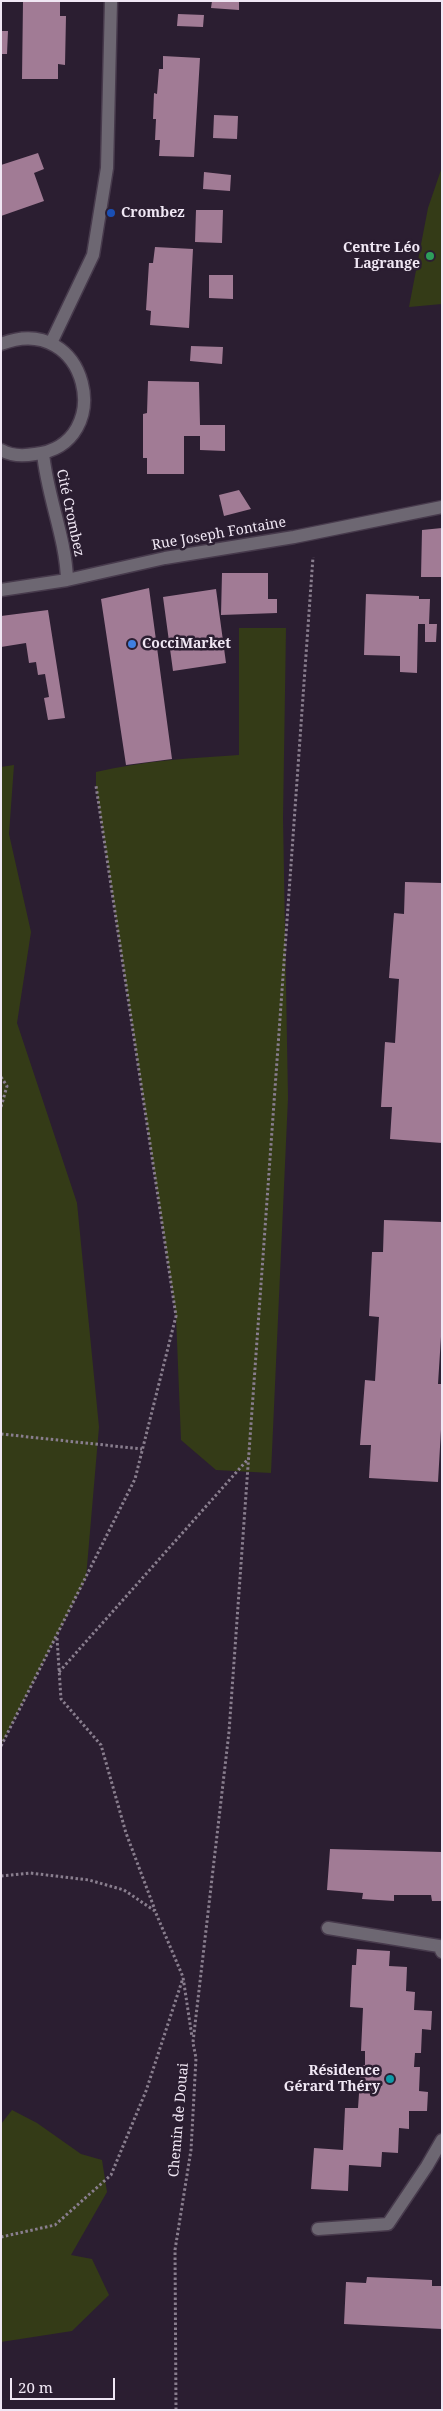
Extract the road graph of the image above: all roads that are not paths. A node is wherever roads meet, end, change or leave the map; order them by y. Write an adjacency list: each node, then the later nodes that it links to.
1 (110, 1): 2 (street)
2 (51, 343): 3 (street, Cité Crombez); 5 (street, Cité Crombez)
3 (1, 344)
4 (1, 450): 5 (street, Cité Crombez)
5 (43, 453): 7 (street, Cité Crombez)
6 (442, 506): 7 (street, Rue Joseph Fontaine)
7 (67, 580): 8 (street, Rue Joseph Fontaine)
8 (1, 590)
9 (328, 1928): 10 (street)
10 (442, 1952)
11 (442, 2140): 12 (street)
12 (318, 2229)

